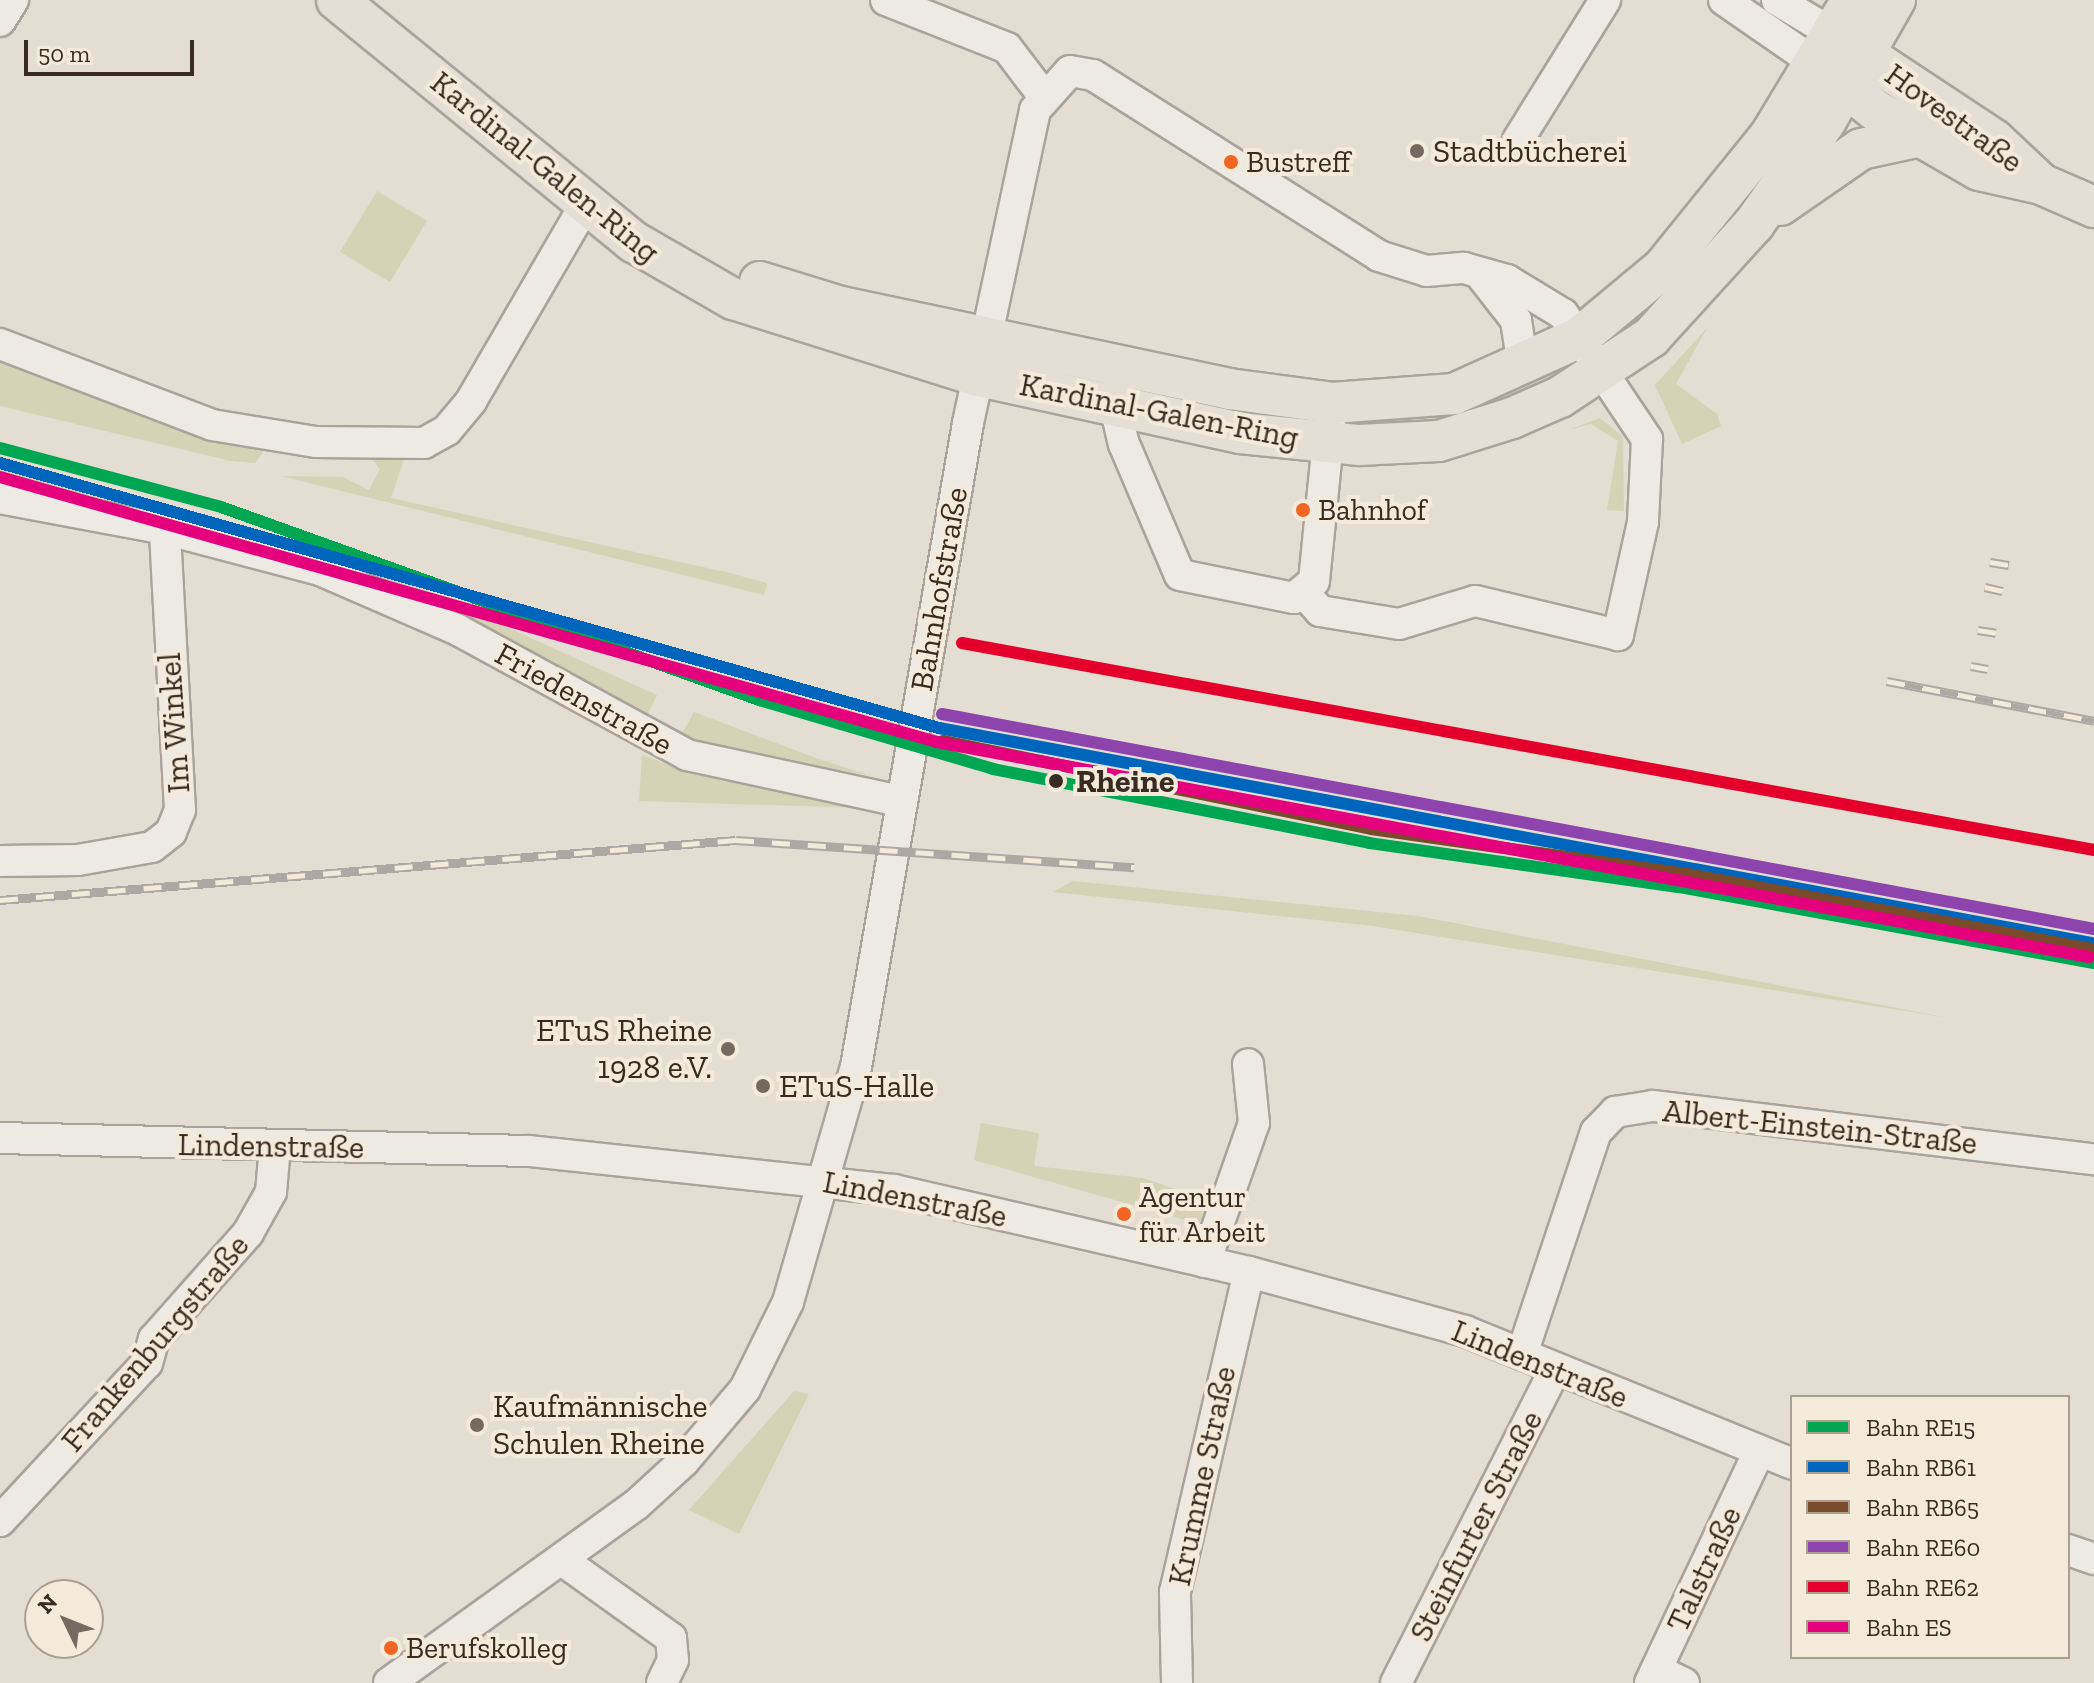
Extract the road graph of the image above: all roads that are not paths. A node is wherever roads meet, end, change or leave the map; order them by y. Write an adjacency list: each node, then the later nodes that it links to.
1 (13, 0): 10 (street)
2 (337, 0): 18 (main road, Kardinal-Galen-Ring)
3 (378, 0): 24 (main road, Kardinal-Galen-Ring)
4 (886, 0): 14 (street)
5 (1605, 0): 12 (street)
6 (1632, 0): 12 (street)
7 (1724, 0): 11 (street)
8 (1777, 0): 11 (street)
9 (1895, 0): 13 (main road, Kardinal-Galen-Ring)
10 (0, 21)
11 (1833, 32): 13 (main road); 22 (main road, Kardinal-Galen-Ring)
12 (1585, 36): 16 (street)
13 (1856, 71): 15 (main road, Hovestraße); 17 (main road, Hovestraße); 20 (main road, Kardinal-Galen-Ring)
14 (1042, 94): 21 (street); 24 (street, Bahnhofstraße)
15 (1917, 137): 17 (main road, Hovestraße); 20 (main road)
16 (1518, 140)
17 (2041, 184): 19 (main road, Hovestraße)
18 (585, 205): 23 (street); 24 (main road, Kardinal-Galen-Ring)
19 (2094, 207)
20 (1754, 224): 26 (main road, Kardinal-Galen-Ring)
21 (1480, 274): 22 (street); 25 (street)
22 (1580, 337): 25 (main road, Kardinal-Galen-Ring); 26 (street)
23 (0, 344)
24 (984, 358): 27 (main road, Kardinal-Galen-Ring); 29 (main road, Kardinal-Galen-Ring); 34 (street, Bahnhofstraße)
25 (1523, 367): 28 (main road, Kardinal-Galen-Ring)
26 (1603, 371): 30 (main road, Kardinal-Galen-Ring); 33 (street)
27 (1172, 377): 28 (main road, Kardinal-Galen-Ring); 29 (street)
28 (1332, 403): 30 (street)
29 (1115, 406): 30 (main road, Kardinal-Galen-Ring); 33 (street)
30 (1329, 443): 33 (street)
31 (0, 498): 32 (street, Friedenstraße)
32 (165, 529): 34 (street, Friedenstraße); 35 (street, Im Winkel)
33 (1305, 594)
34 (899, 801): 40 (street, Bahnhofstraße)
35 (0, 861)
36 (1248, 1064): 41 (street)
37 (0, 1138): 38 (street, Lindenstraße)
38 (275, 1146): 40 (street, Lindenstraße); 47 (street, Frankenburgstraße)
39 (2094, 1159): 43 (street, Albert-Einstein-Straße)
40 (828, 1181): 41 (street, Lindenstraße); 50 (street, Bahnhofstraße)
41 (1205, 1262): 42 (street, Lindenstraße)
42 (1249, 1272): 43 (street, Lindenstraße); 54 (street, Krumme Straße)
43 (1522, 1354): 44 (street, Lindenstraße)
44 (1556, 1368): 45 (street, Lindenstraße); 55 (street, Steinfurter Straße)
45 (1758, 1454): 46 (street, Lindenstraße); 51 (street, Talstraße)
46 (1790, 1463)
47 (0, 1521)
48 (2070, 1551): 49 (street)
49 (2094, 1559)
50 (562, 1560): 52 (street, Bahnhofstraße); 53 (street)
51 (1653, 1676): 56 (street)
52 (389, 1683)
53 (662, 1683)
54 (1177, 1683)
55 (1396, 1683)
56 (1684, 1683)

